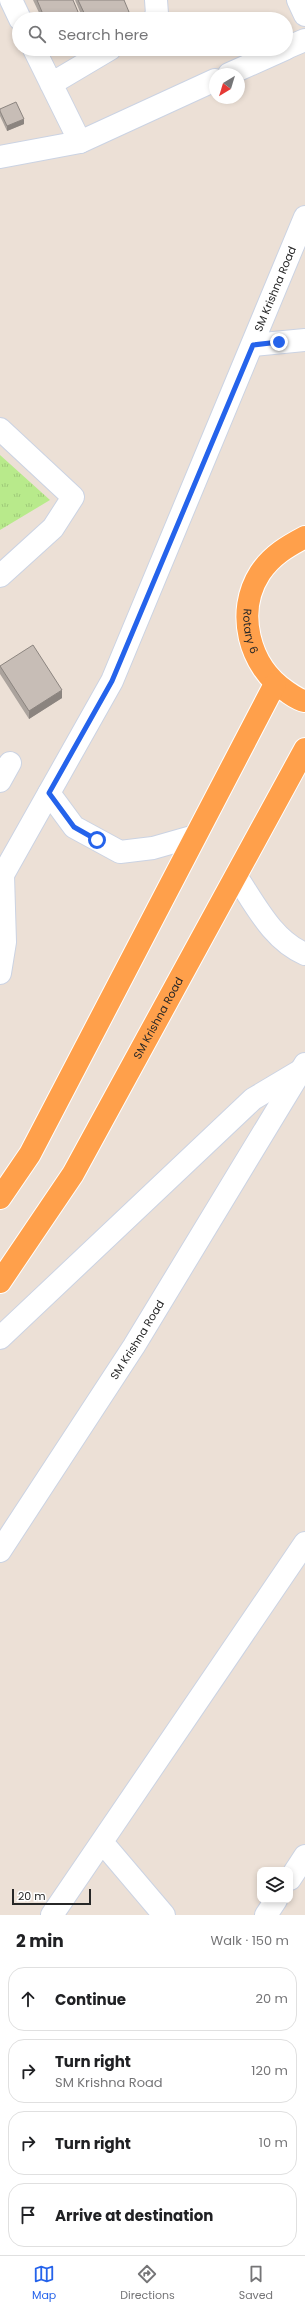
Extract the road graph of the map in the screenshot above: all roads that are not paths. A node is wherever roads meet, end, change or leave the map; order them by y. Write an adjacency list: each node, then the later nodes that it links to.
1 (10, 0): 4 (street)
2 (156, 0): 5 (street)
3 (298, 0): 6 (street)
4 (16, 12)
5 (157, 12)
6 (305, 15)
7 (305, 40): 8 (street)
8 (293, 45)
9 (38, 56): 14 (street)
10 (98, 56): 14 (street)
11 (269, 56): 12 (street)
12 (242, 68)
13 (209, 83): 15 (street)
14 (52, 84): 15 (street)
15 (80, 142): 16 (street)
16 (0, 161)
17 (305, 217): 18 (street, SM Krishna Road)
18 (299, 239): 20 (street, SM Krishna Road)
19 (305, 340): 20 (street)
20 (253, 345): 27 (street, SM Krishna Road)
21 (0, 429): 23 (street)
22 (305, 537): 24 (highway, Rotary 6)
23 (0, 576)
24 (275, 684): 25 (highway, Rotary 6); 28 (highway)
25 (305, 701)
26 (305, 749): 29 (highway, SM Krishna Road)
27 (49, 793): 28 (street); 30 (street, SM Krishna Road)
28 (195, 836): 34 (highway)
29 (236, 876): 31 (street); 35 (highway, SM Krishna Road)
30 (1, 877): 32 (street)
31 (305, 954)
32 (0, 973)
33 (304, 1071): 36 (street); 38 (street, SM Krishna Road)
34 (0, 1198)
35 (0, 1282)
36 (0, 1338)
37 (305, 1543): 39 (street)
38 (0, 1551)
39 (102, 1842): 43 (street); 44 (street)
40 (305, 1856): 41 (street)
41 (293, 1874)
42 (274, 1903): 45 (street)
43 (52, 1915)
44 (164, 1915)
45 (266, 1915)

